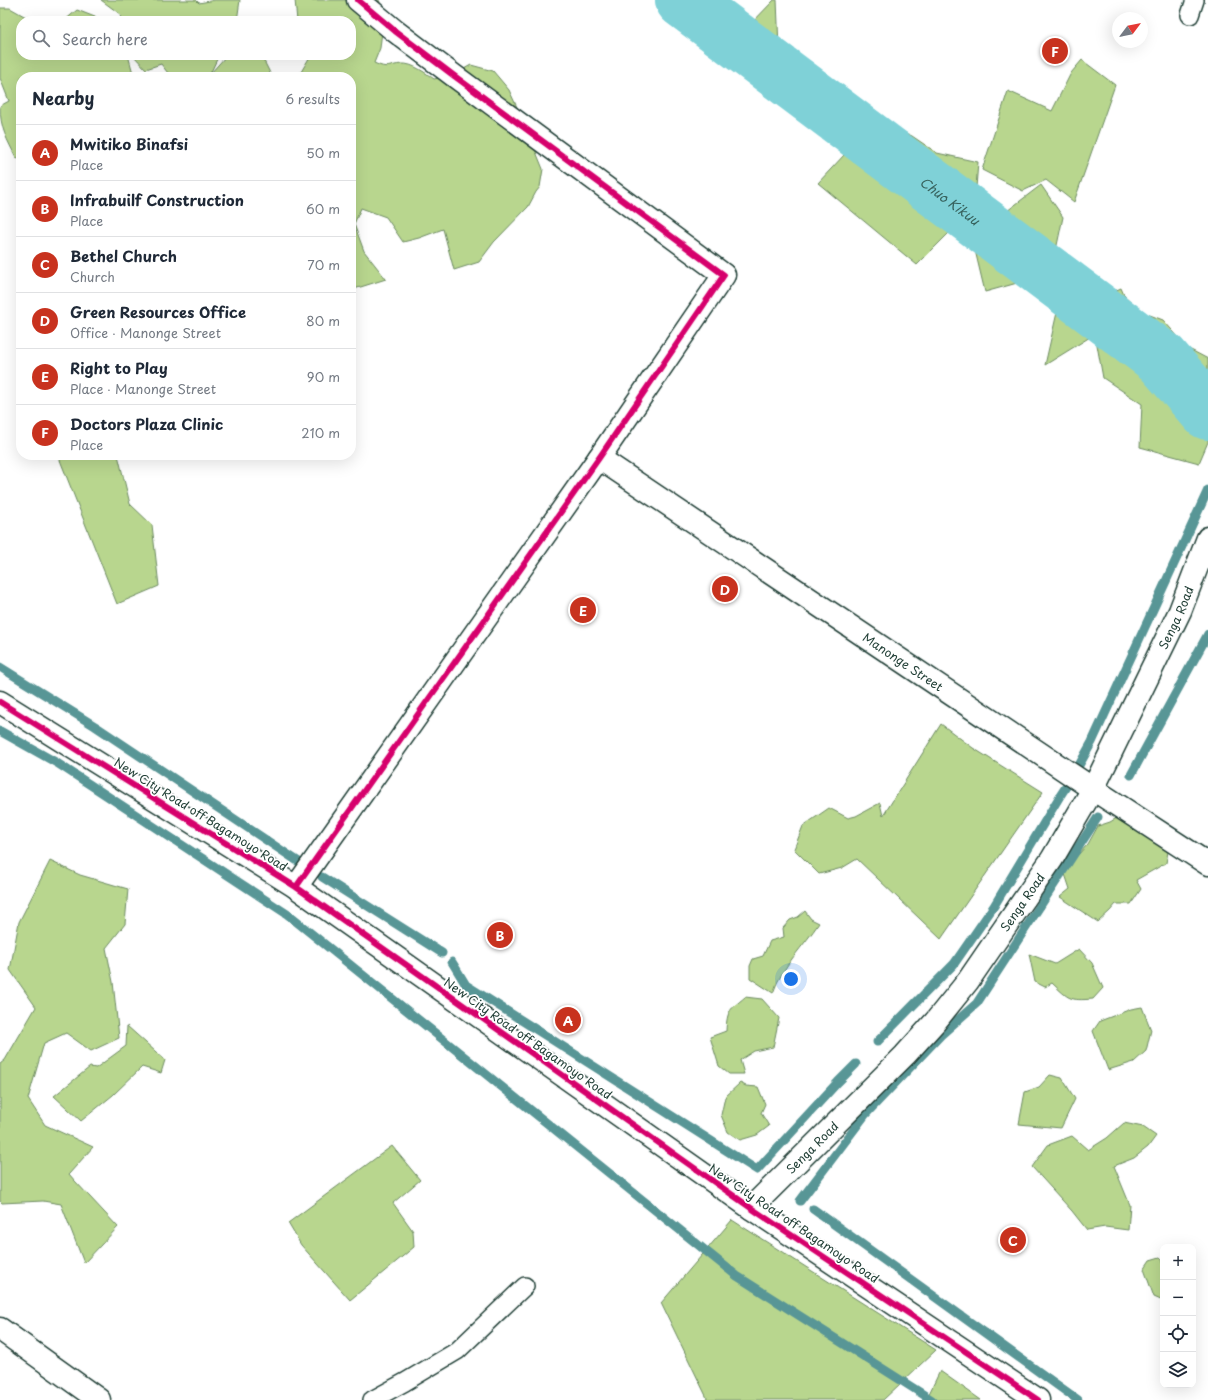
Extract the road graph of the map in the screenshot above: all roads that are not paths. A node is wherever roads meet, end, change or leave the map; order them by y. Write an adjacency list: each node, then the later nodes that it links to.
1 (358, 0): 2 (street)
2 (599, 458): 5 (street, Manonge Street); 7 (street)
3 (1208, 538): 5 (street, Senga Road)
4 (0, 702): 7 (street, New City Road off Bagamoyo Road)
5 (1094, 790): 6 (street, Manonge Street); 8 (street, Senga Road)
6 (1208, 864)
7 (296, 887): 8 (street, New City Road off Bagamoyo Road)
8 (751, 1208): 13 (street, New City Road off Bagamoyo Road)
9 (525, 1286): 12 (lane)
10 (0, 1329): 11 (street)
11 (99, 1400)
12 (372, 1400)
13 (1038, 1400)

